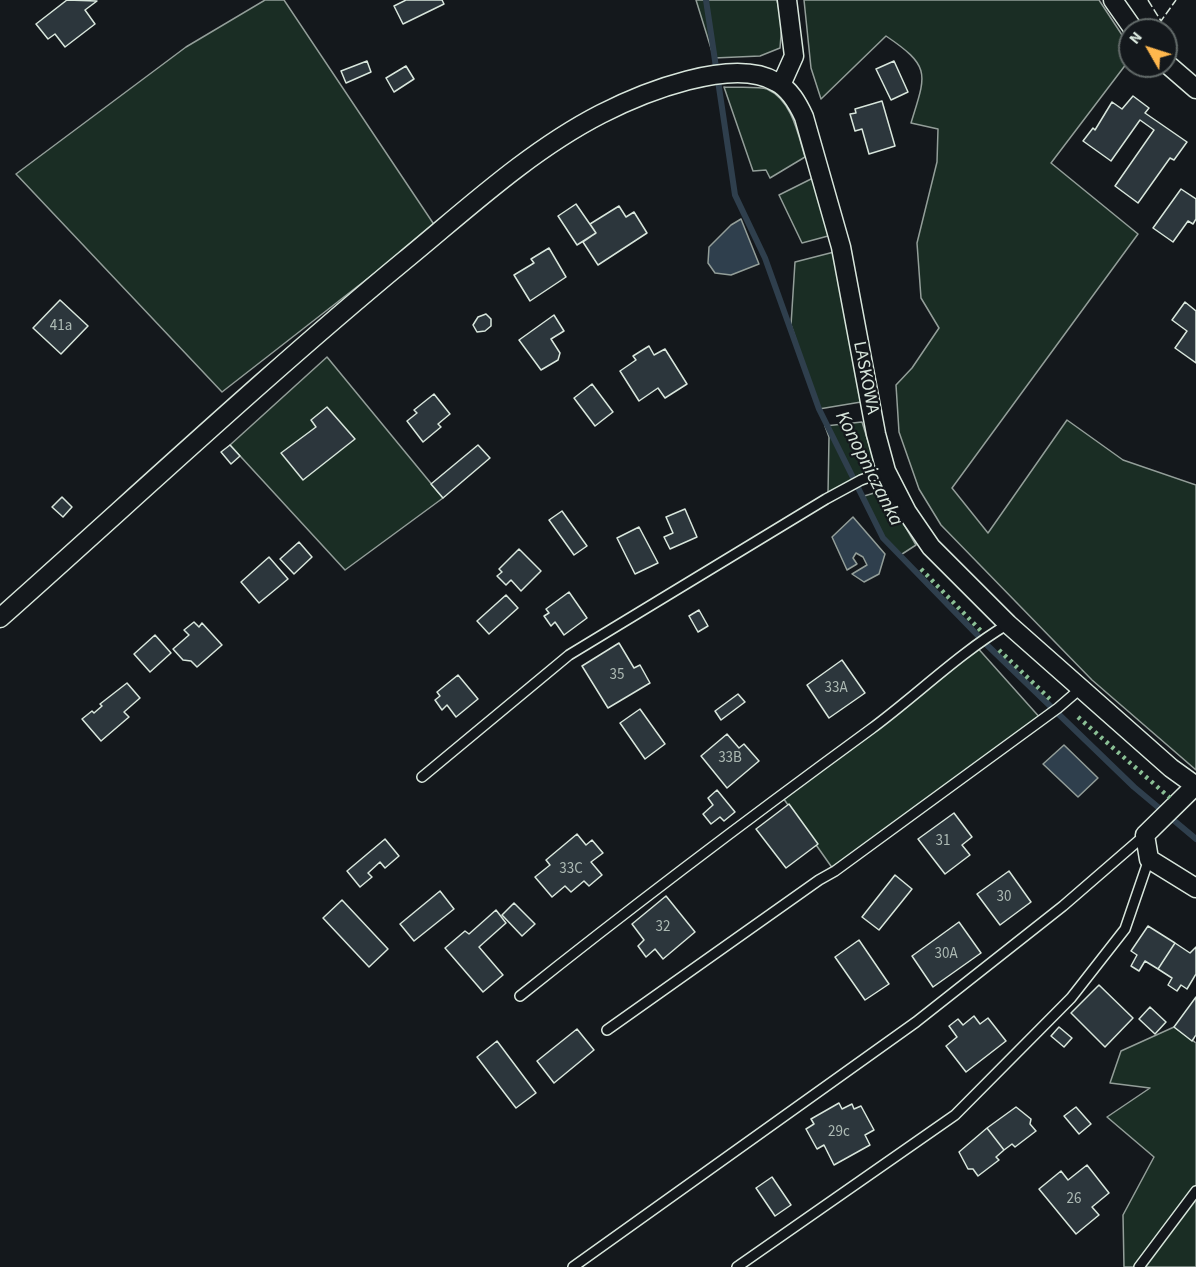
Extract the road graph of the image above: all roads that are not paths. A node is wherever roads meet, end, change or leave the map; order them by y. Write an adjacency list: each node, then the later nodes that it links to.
1 (787, 0): 5 (street)
2 (1113, 0): 3 (street)
3 (1126, 18)
4 (1178, 73): 6 (street)
5 (781, 85): 7 (street, LASKOWA); 8 (street)
6 (1196, 89)
7 (886, 471): 9 (street, LASKOWA); 11 (lane)
8 (0, 618)
9 (1008, 624): 10 (street, LASKOWA); 16 (lane)
10 (1080, 689): 12 (street, LASKOWA); 17 (lane)
11 (422, 777)
12 (1196, 786): 13 (street)
13 (1145, 835): 14 (street); 19 (lane)
14 (1149, 859): 15 (street); 20 (lane)
15 (1196, 888)
16 (520, 996)
17 (607, 1030)
18 (1196, 1191): 21 (lane)
19 (573, 1267)
20 (738, 1267)
21 (1139, 1267)

